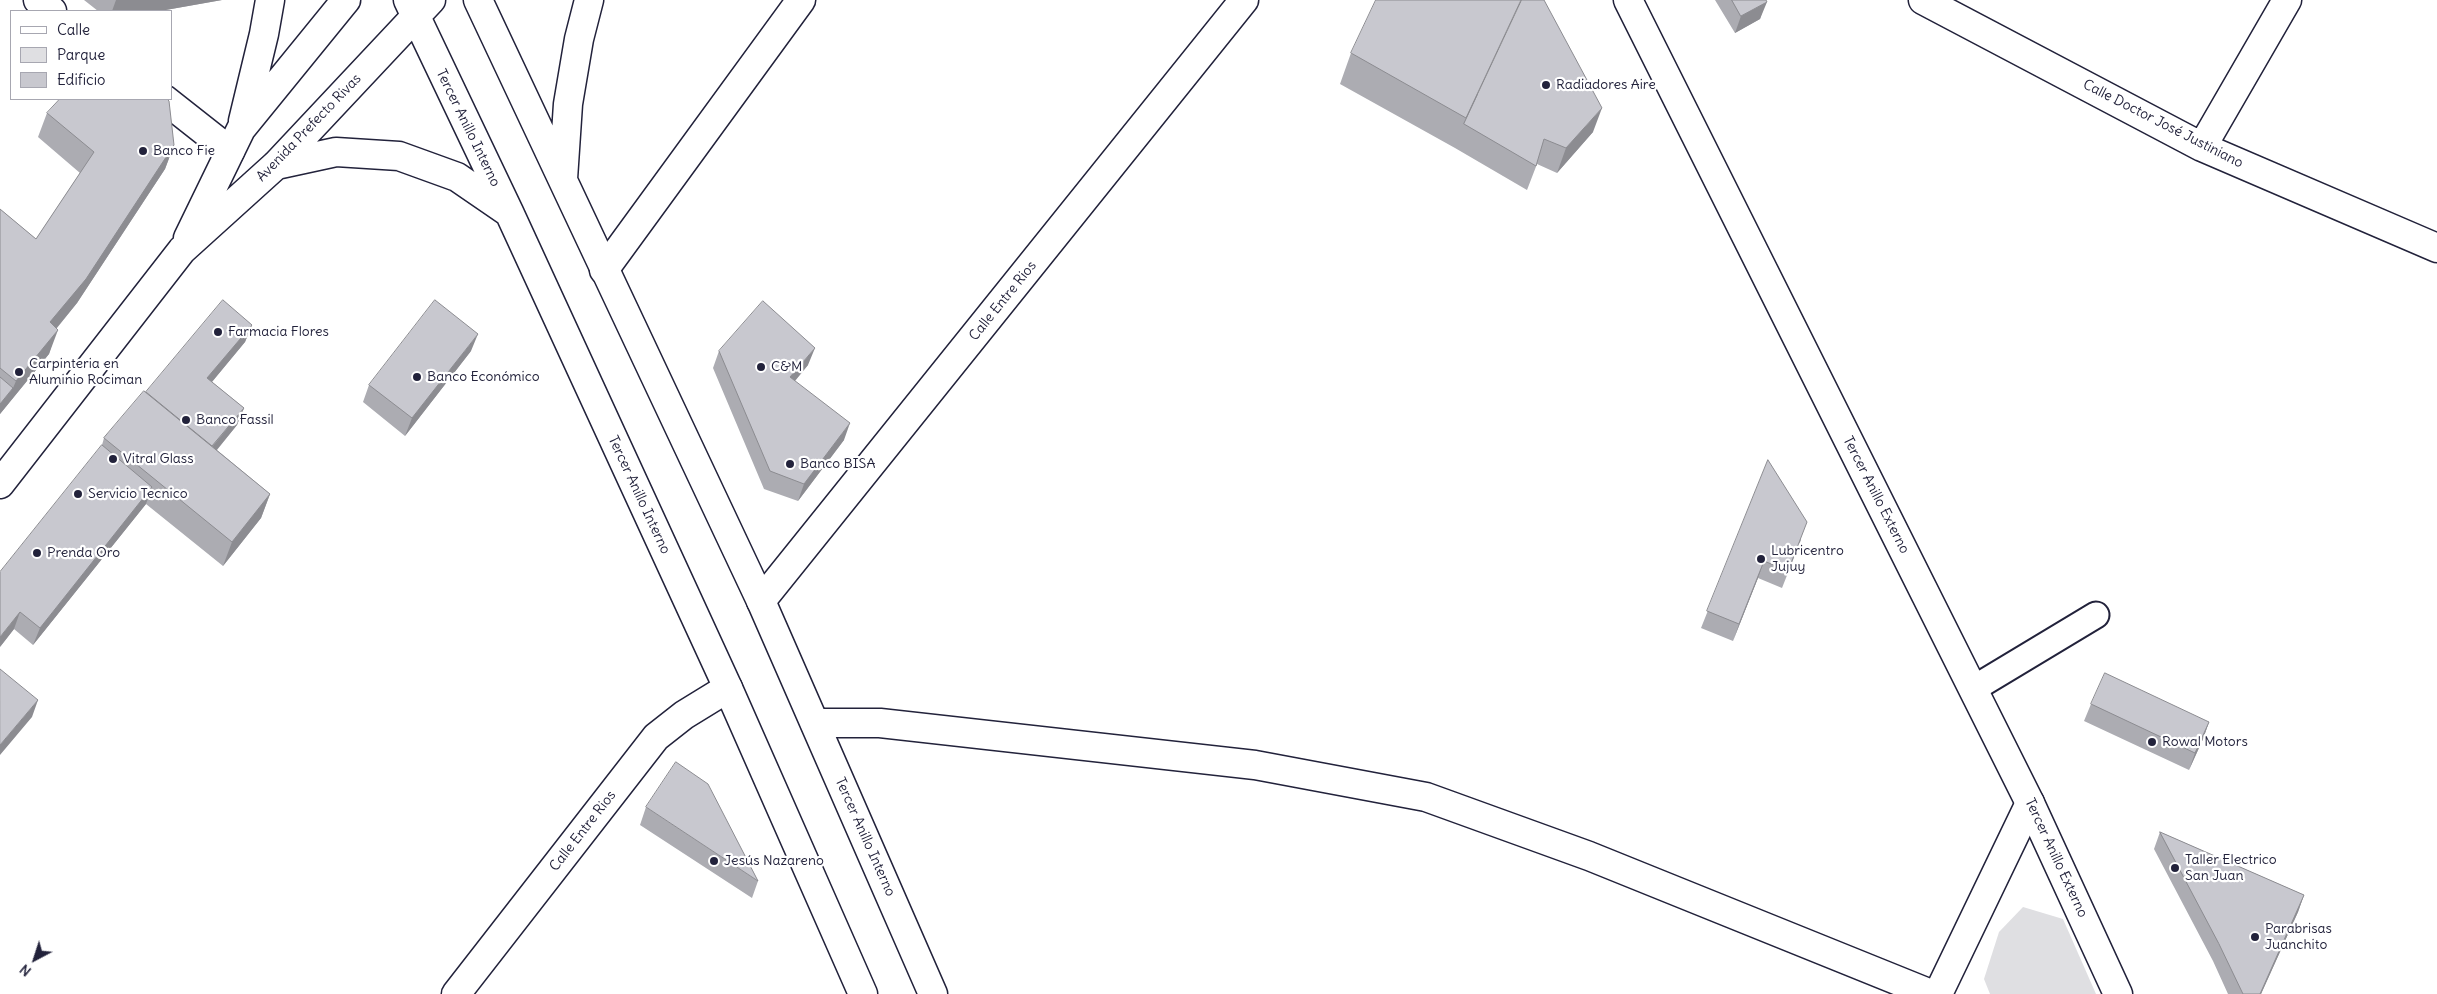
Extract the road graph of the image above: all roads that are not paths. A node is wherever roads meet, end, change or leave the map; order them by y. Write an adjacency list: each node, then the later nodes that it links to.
1 (38, 0): 12 (street)
2 (270, 0): 14 (street)
3 (346, 0): 14 (street, Avenida Prefecto Rivas)
4 (478, 0): 17 (street, Tercer Anillo Interno)
5 (589, 0): 17 (street)
6 (801, 0): 21 (street)
7 (1244, 0): 23 (street, Calle Entre Rios)
8 (1923, 0): 15 (street, Calle Doctor José Justiniano)
9 (2287, 0): 15 (street)
10 (1629, 1): 26 (street, Tercer Anillo Externo)
11 (418, 5): 16 (street, Avenida Prefecto Rivas); 18 (street, Tercer Anillo Interno)
12 (51, 10)
13 (166, 100): 14 (street)
14 (236, 140): 20 (street, Avenida Prefecto Rivas)
15 (2202, 147): 19 (street, Calle Doctor José Justiniano)
16 (276, 165): 18 (street); 20 (street, Avenida Prefecto Rivas)
17 (563, 183): 21 (street, Tercer Anillo Interno)
18 (508, 212): 25 (street, Tercer Anillo Interno)
19 (2437, 248)
20 (182, 250): 22 (street, Avenida Prefecto Rivas)
21 (604, 270): 23 (street, Tercer Anillo Interno)
22 (0, 484)
23 (761, 601): 27 (street, Tercer Anillo Interno)
24 (2096, 615): 26 (lane)
25 (728, 688): 29 (street, Calle Entre Rios); 30 (street, Tercer Anillo Interno)
26 (1973, 689): 28 (street, Tercer Anillo Externo)
27 (815, 723): 31 (street, Tercer Anillo Interno); 32 (street)
28 (2030, 803): 33 (street); 34 (street, Tercer Anillo Externo)
29 (456, 994)
30 (863, 994)
31 (933, 994)
32 (1931, 994)
33 (1938, 994)
34 (2118, 994)

